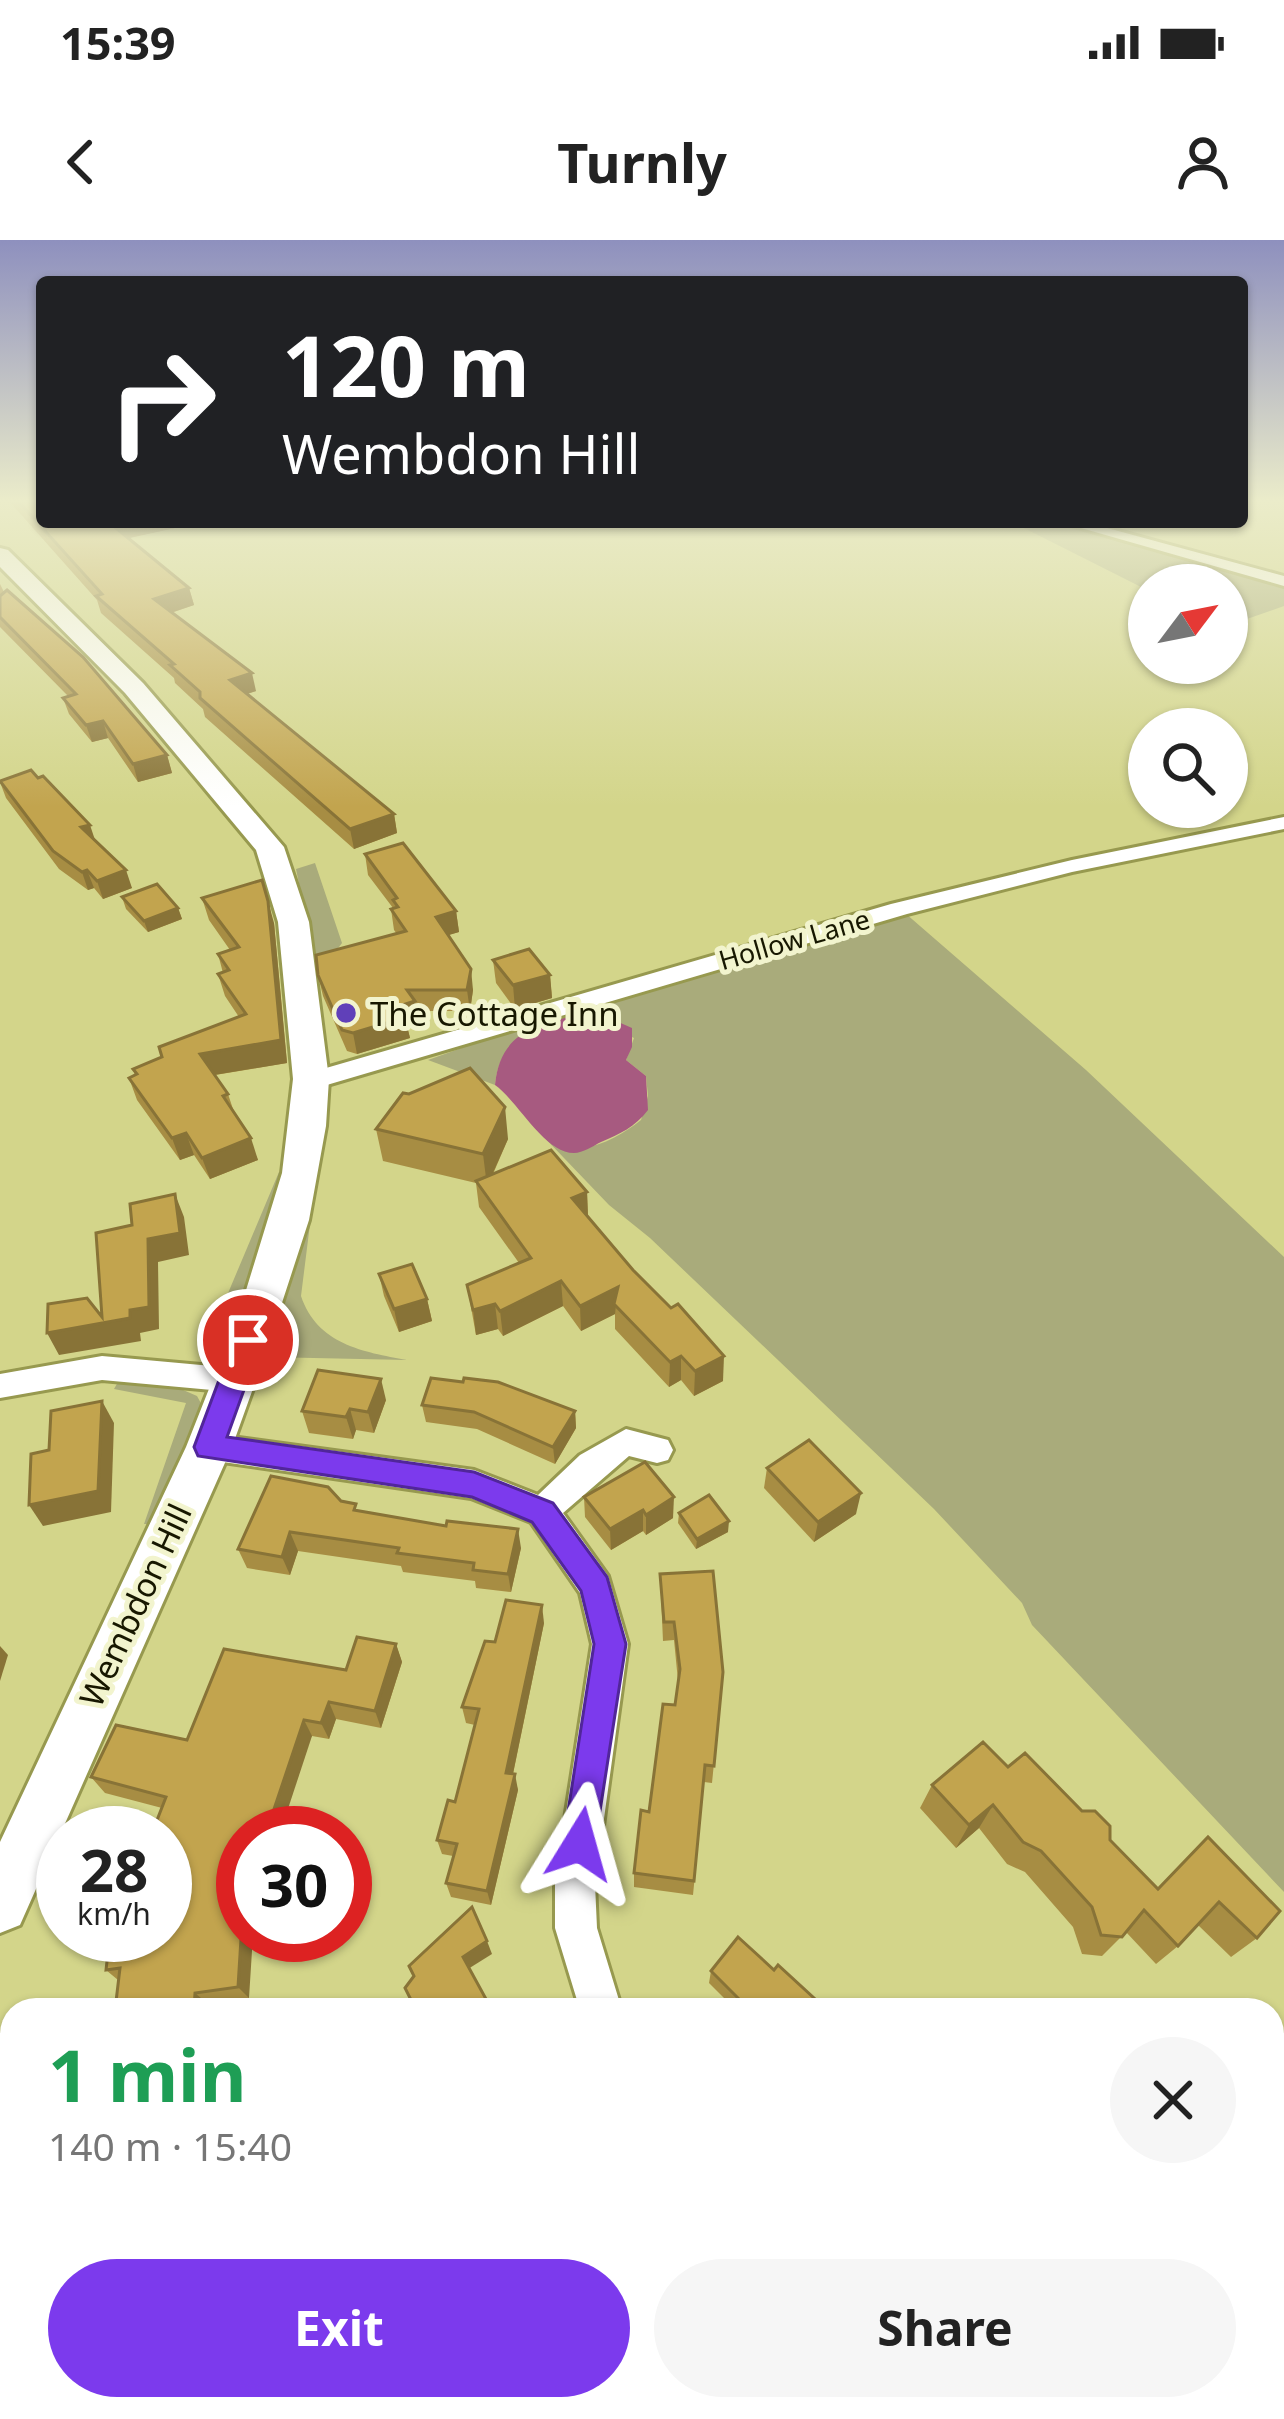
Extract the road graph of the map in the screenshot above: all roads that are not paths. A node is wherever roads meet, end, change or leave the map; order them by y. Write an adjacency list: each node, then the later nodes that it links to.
1 (48, 603): 3 (main road, Wembdon Hill)
2 (1284, 823): 3 (street, Hollow Lane)
3 (311, 1082): 4 (main road, Wembdon Hill)
4 (234, 1380): 5 (street); 6 (main road, Wembdon Hill)
5 (0, 1386)
6 (208, 1447): 8 (street); 9 (main road, Wembdon Hill)
7 (657, 1450): 8 (street)
8 (543, 1512): 10 (street)
9 (0, 1905)
10 (597, 1998)

